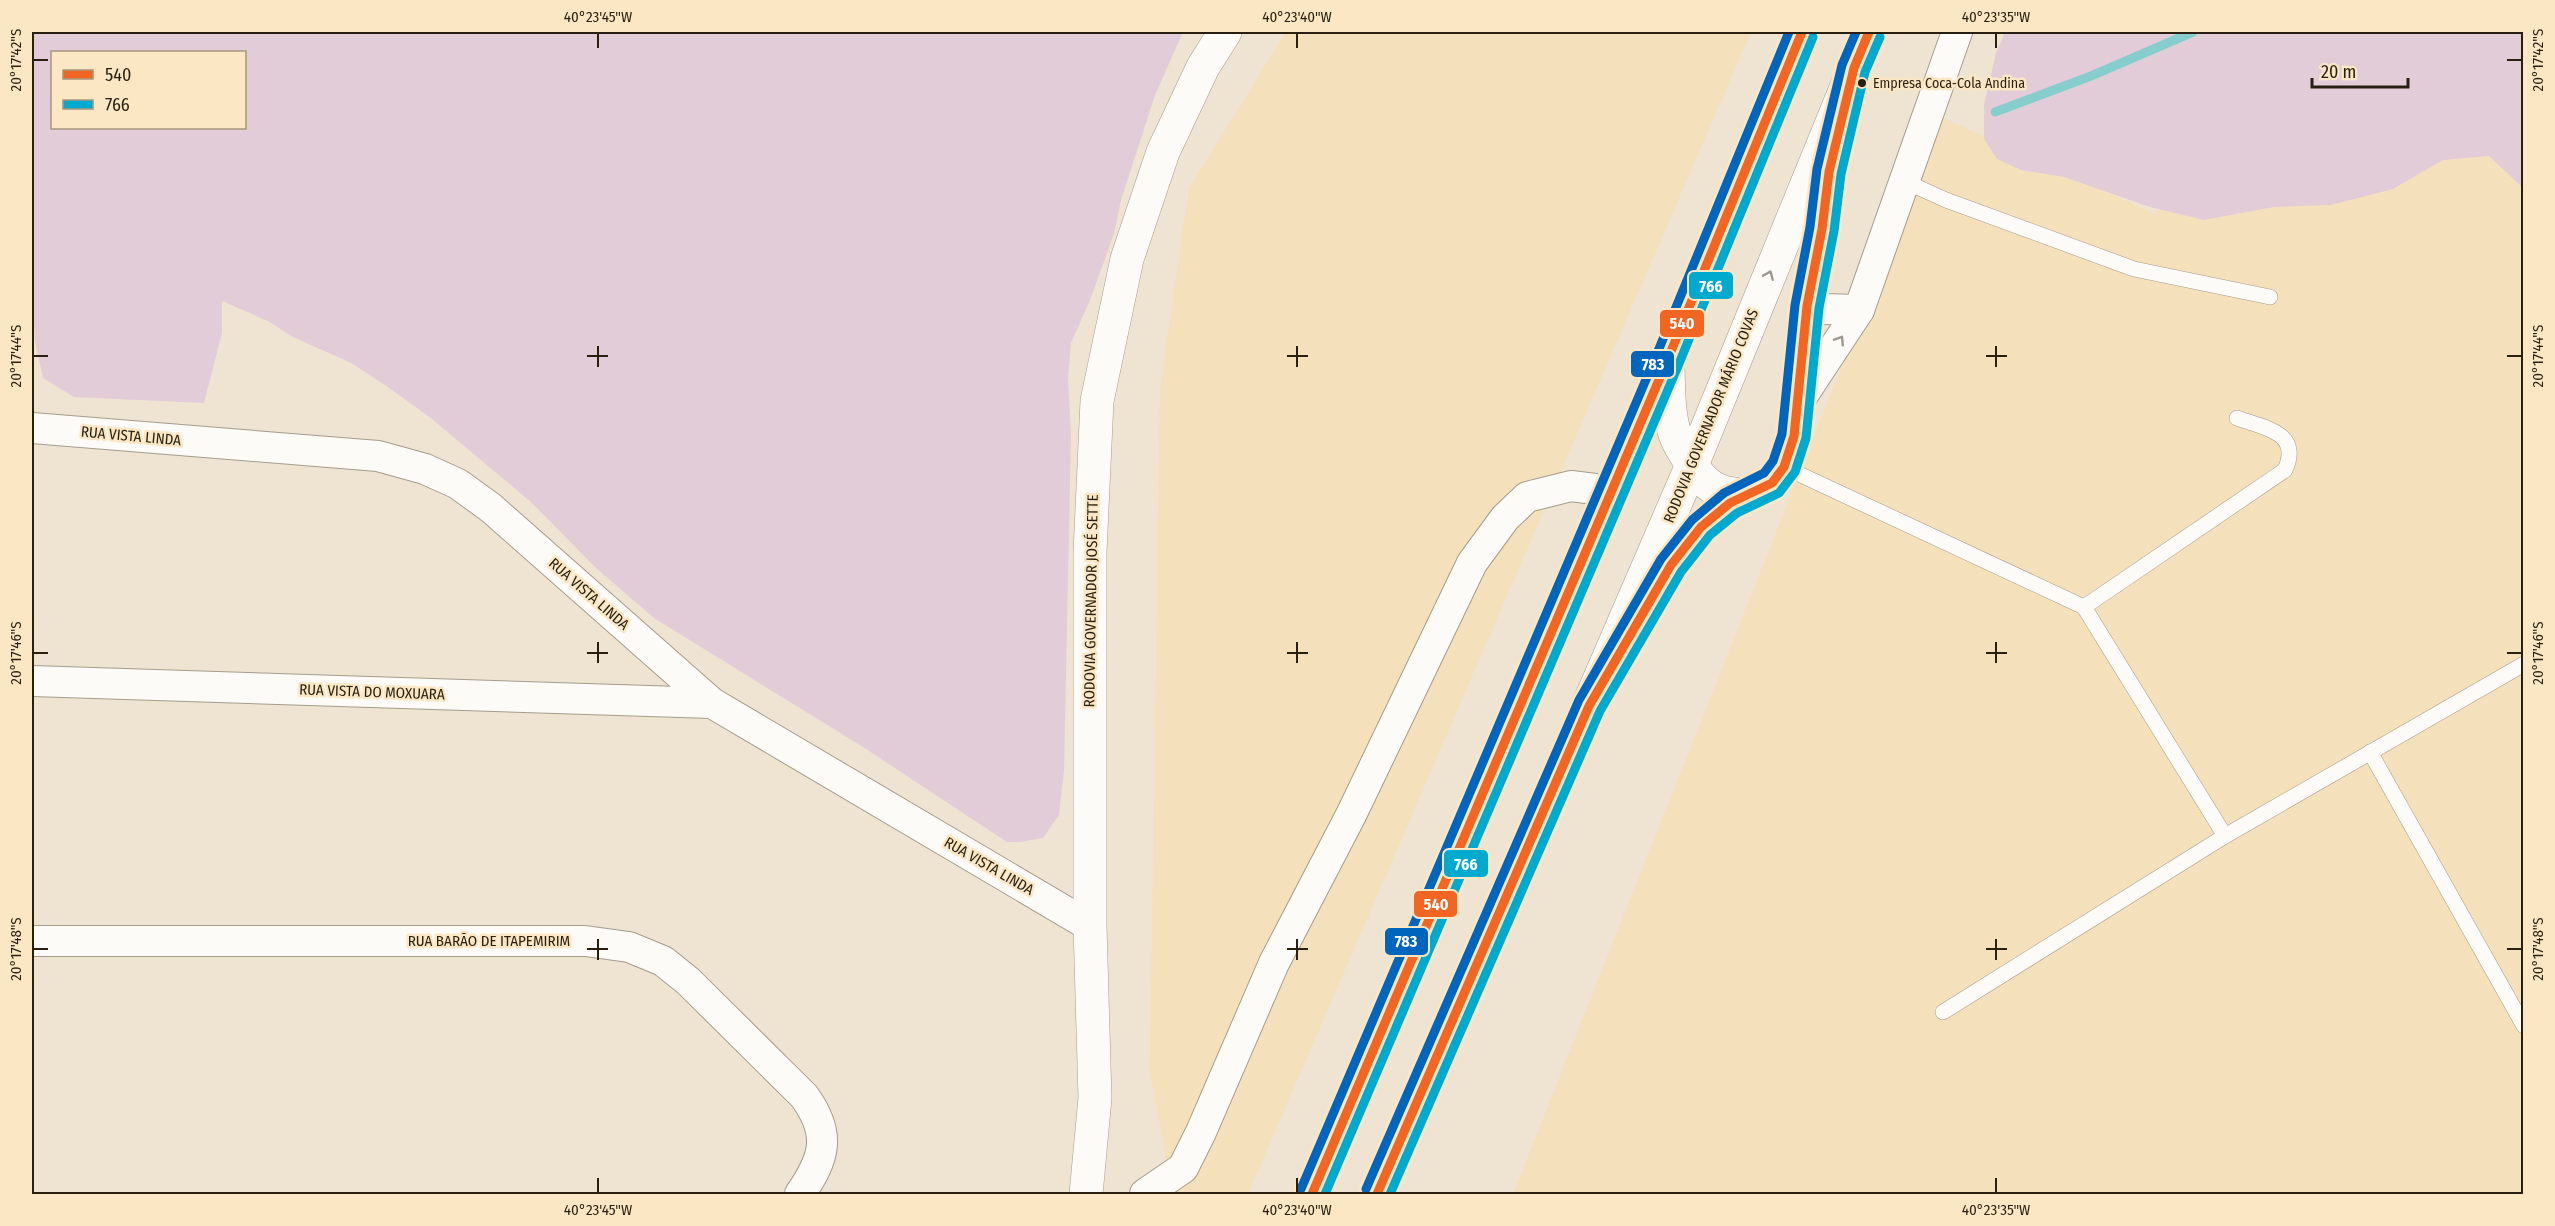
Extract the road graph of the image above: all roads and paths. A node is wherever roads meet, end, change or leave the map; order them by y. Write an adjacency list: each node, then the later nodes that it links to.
1 (1225, 32): 25 (main road, RODOVIA GOVERNADOR JOSÉ SETTE)
2 (1802, 32): 10 (main road)
3 (1869, 32): 5 (main road, RODOVIA GOVERNADOR MÁRIO COVAS)
4 (1957, 32): 6 (street)
5 (1854, 68): 8 (main road); 14 (main road, RODOVIA GOVERNADOR MÁRIO COVAS, one-way to 5)
6 (1906, 182): 7 (lane); 9 (street)
7 (2270, 297)
8 (1807, 306): 9 (street); 11 (main road)
9 (1859, 310): 11 (street, one-way to 9)
10 (1667, 361): 14 (main road); 16 (main road)
11 (1797, 404): 15 (main road)
12 (2237, 418): 18 (lane)
13 (32, 428): 21 (street, RUA VISTA LINDA)
14 (1692, 465): 17 (main road); 22 (main road, RODOVIA GOVERNADOR MÁRIO COVAS)
15 (1784, 467): 17 (main road); 18 (lane)
16 (1611, 491): 31 (street); 32 (main road)
17 (1747, 494): 22 (main road)
18 (2084, 607): 24 (lane)
19 (2523, 664): 23 (lane)
20 (32, 681): 21 (street, RUA VISTA DO MOXUARA)
21 (712, 703): 25 (street, RUA VISTA LINDA)
22 (1589, 706): 33 (main road, RODOVIA GOVERNADOR MÁRIO COVAS)
23 (2370, 752): 24 (lane); 28 (lane)
24 (2225, 836): 27 (lane)
25 (1090, 926): 30 (main road, RODOVIA GOVERNADOR JOSÉ SETTE)
26 (32, 941): 29 (street, RUA BARÃO DE ITAPEMIRIM)
27 (1943, 1012)
28 (2523, 1026)
29 (807, 1185)
30 (1086, 1194)
31 (1145, 1194)
32 (1312, 1194)
33 (1377, 1194)

